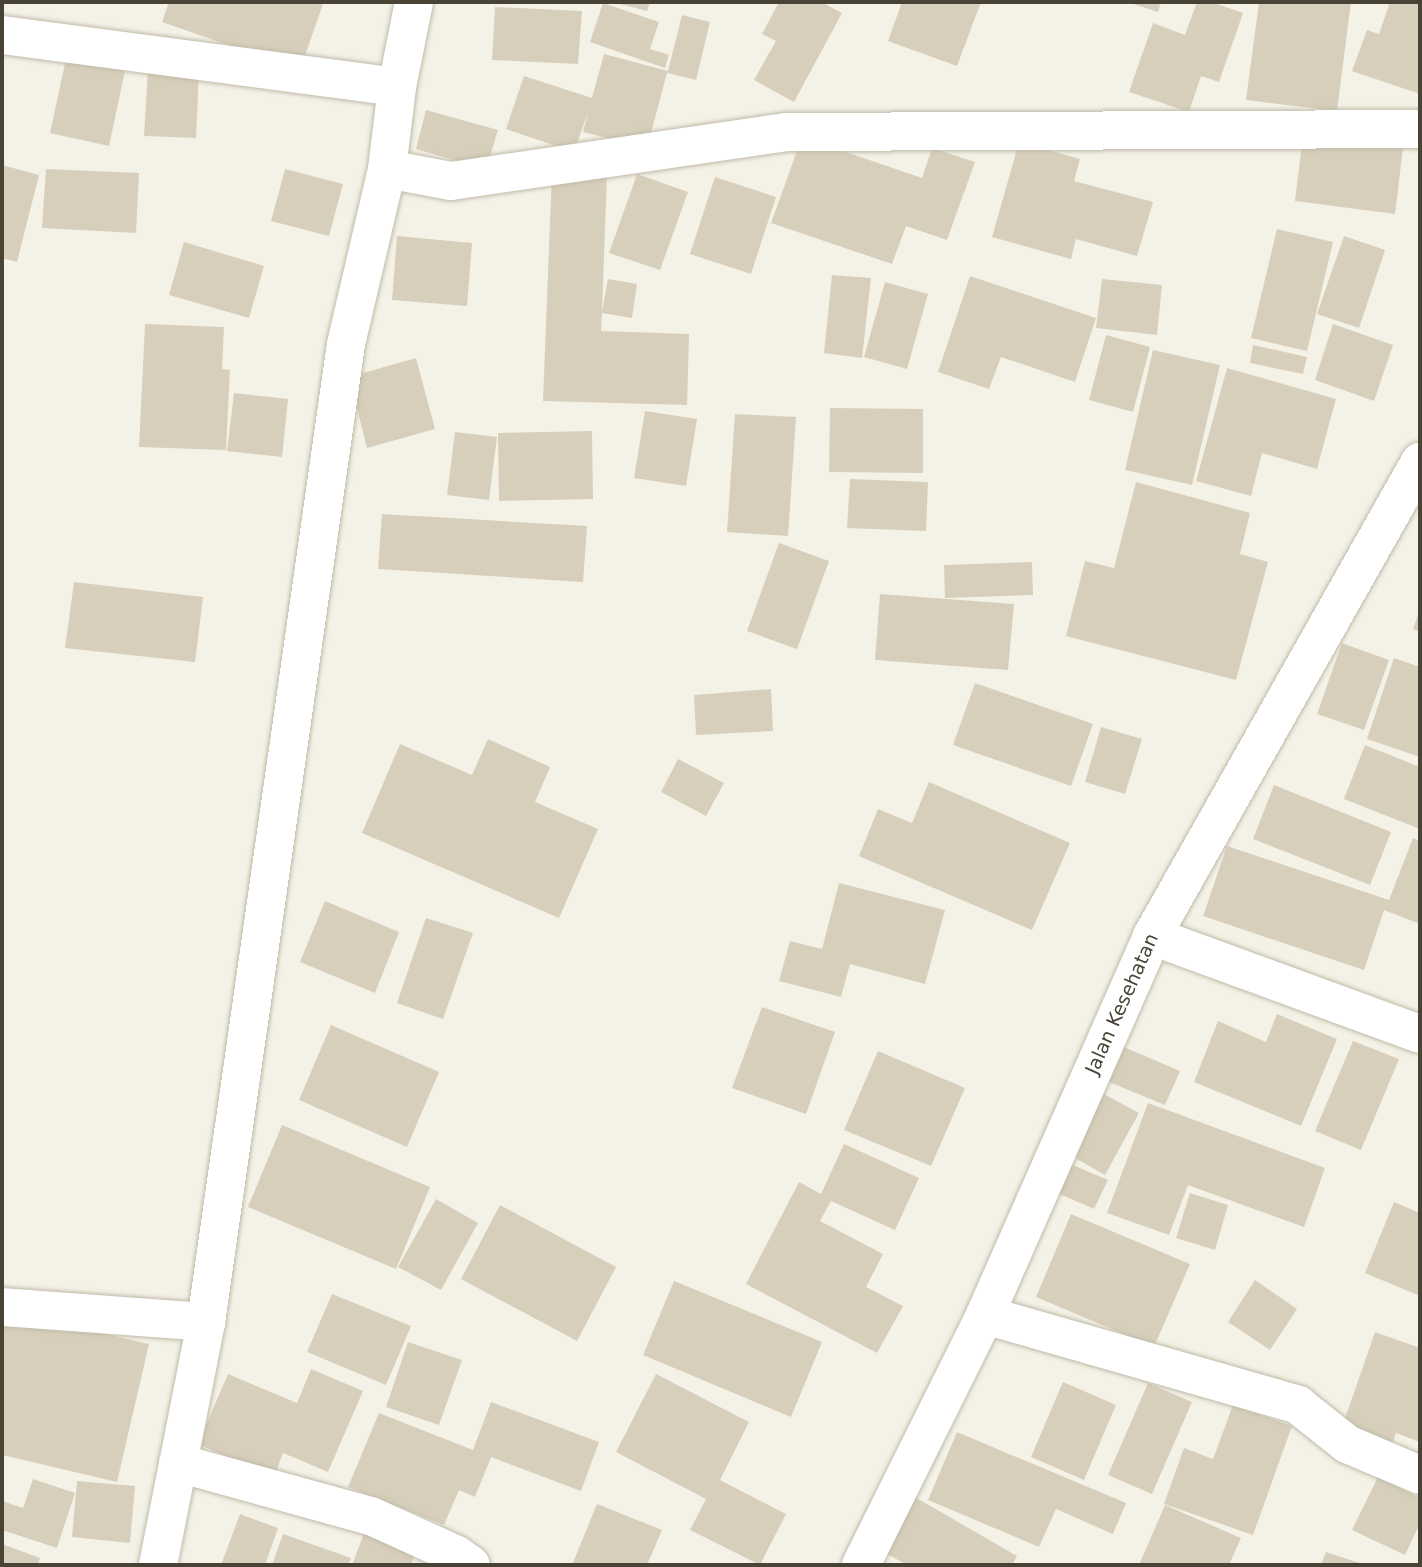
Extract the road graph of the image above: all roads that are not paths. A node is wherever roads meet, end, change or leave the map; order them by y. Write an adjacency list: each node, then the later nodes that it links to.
1 (414, 2): 3 (street)
2 (2, 35): 3 (street)
3 (397, 87): 5 (street)
4 (1420, 129): 5 (street)
5 (387, 169): 11 (street)
6 (1420, 461): 7 (street, Jalan Kesehatan)
7 (1152, 936): 8 (street); 10 (street, Jalan Kesehatan)
8 (1420, 1034)
9 (2, 1307): 11 (street)
10 (985, 1315): 13 (street); 16 (street, Jalan Kesehatan)
11 (206, 1322): 12 (street)
12 (178, 1463): 14 (street); 15 (street)
13 (1420, 1475)
14 (158, 1565)
15 (471, 1565)
16 (861, 1565)

